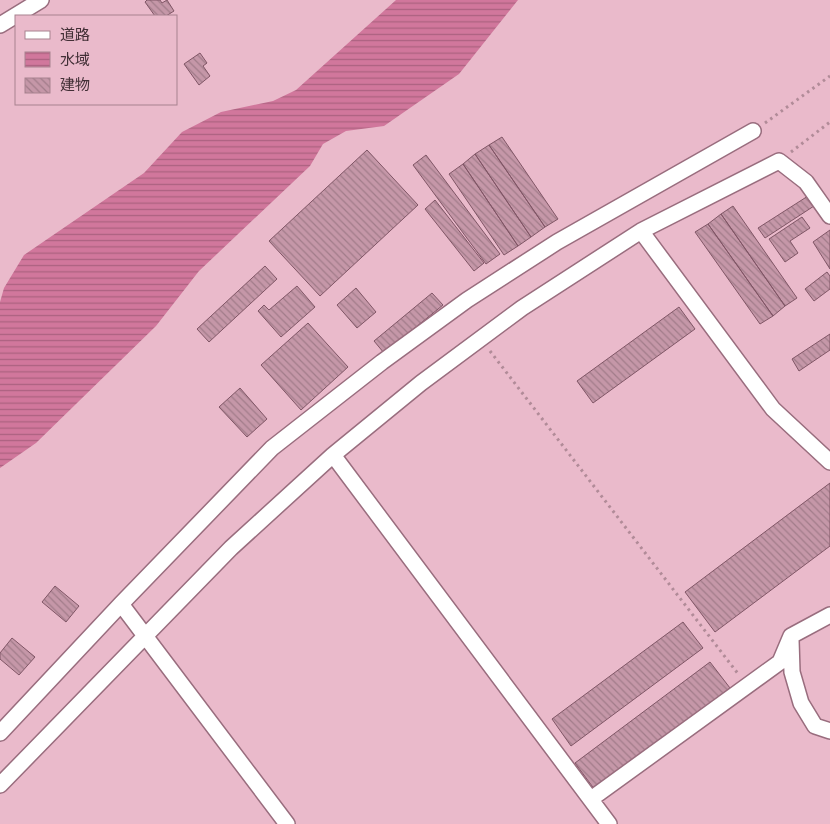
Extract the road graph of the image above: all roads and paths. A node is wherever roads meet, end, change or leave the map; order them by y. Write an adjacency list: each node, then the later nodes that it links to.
1 (41, 0): 2 (street)
2 (16, 15)
3 (15, 16): 4 (street)
4 (0, 25)
5 (830, 76): 7 (path)
6 (830, 122): 8 (path)
7 (754, 131): 14 (street)
8 (778, 162): 9 (street); 10 (street)
9 (830, 216)
10 (641, 232): 11 (street); 13 (street)
11 (480, 339): 12 (street); 18 (path)
12 (333, 455): 16 (street); 22 (street)
13 (830, 462)
14 (122, 604): 16 (street); 20 (street)
15 (830, 615): 17 (street)
16 (144, 636): 21 (street); 23 (street)
17 (790, 636): 18 (street); 19 (street)
18 (747, 685): 22 (street)
19 (830, 731)
20 (0, 733)
21 (0, 785)
22 (591, 799): 24 (street)
23 (286, 824)
24 (609, 824)

